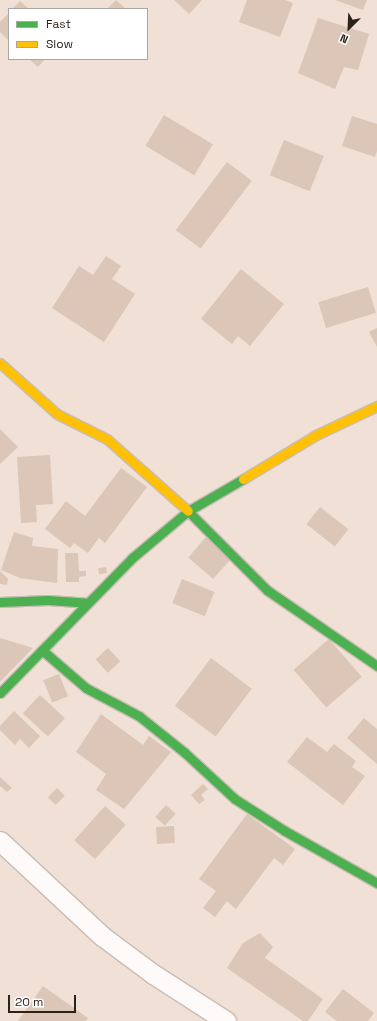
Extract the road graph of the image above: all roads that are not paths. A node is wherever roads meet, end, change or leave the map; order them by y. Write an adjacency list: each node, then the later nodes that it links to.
1 (0, 363): 3 (street)
2 (377, 406): 3 (street)
3 (188, 511): 5 (street); 7 (street)
4 (0, 602): 5 (street)
5 (87, 603): 6 (street)
6 (42, 650): 8 (street); 10 (street)
7 (377, 666)
8 (0, 693)
9 (0, 841): 11 (street)
10 (377, 883)
11 (226, 1021)

